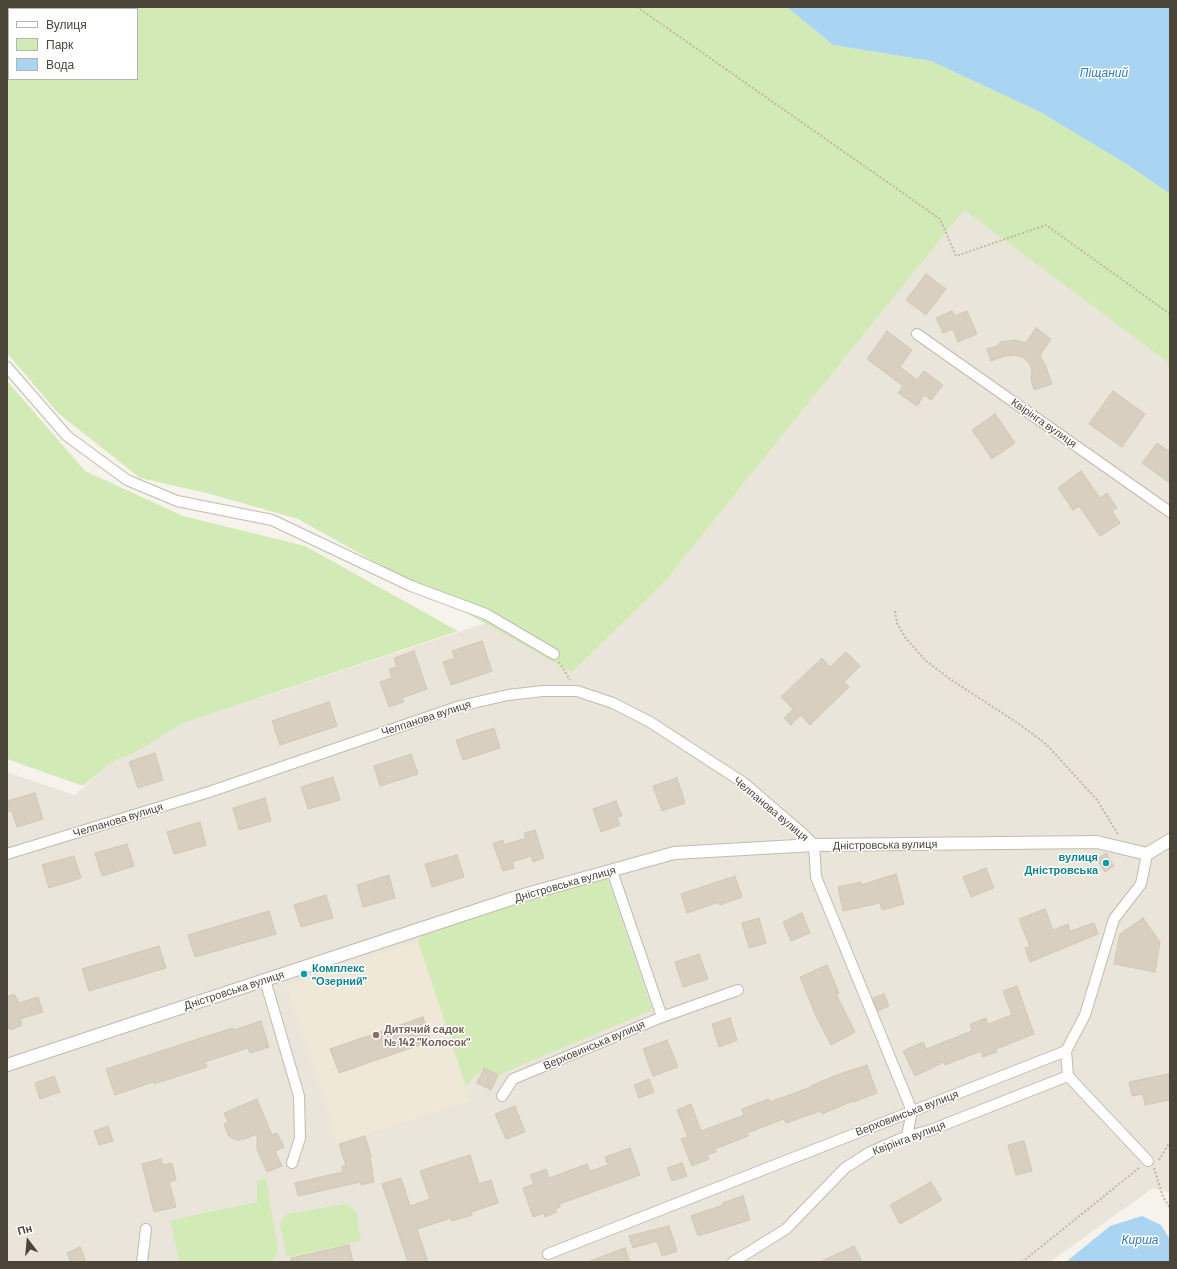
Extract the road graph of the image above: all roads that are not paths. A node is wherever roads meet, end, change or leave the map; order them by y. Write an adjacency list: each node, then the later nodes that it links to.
1 (917, 334): 3 (street, Квірінга вулиця)
2 (7, 368): 4 (street)
3 (1170, 512)
4 (554, 654)
5 (1170, 840): 8 (street)
6 (814, 845): 7 (street, Челпанова вулиця); 8 (street, Дністровська вулиця); 9 (street, Дністровська вулиця); 17 (street)
7 (7, 854)
8 (1147, 854): 13 (street)
9 (612, 871): 10 (street, Дністровська вулиця); 12 (street)
10 (265, 980): 14 (street, Дністровська вулиця); 20 (street)
11 (738, 990): 12 (street, Верховинська вулиця)
12 (662, 1017): 16 (street, Верховинська вулиця)
13 (1066, 1051): 15 (street); 17 (street, Верховинська вулиця)
14 (7, 1065)
15 (1068, 1076): 18 (street, Квірінга вулиця); 19 (street)
16 (502, 1096)
17 (912, 1112): 18 (street); 22 (street, Верховинська вулиця)
18 (907, 1136): 24 (street, Квірінга вулиця)
19 (1153, 1161)
20 (292, 1163)
21 (146, 1229): 23 (street)
22 (548, 1254)
23 (142, 1262)
24 (733, 1262)

